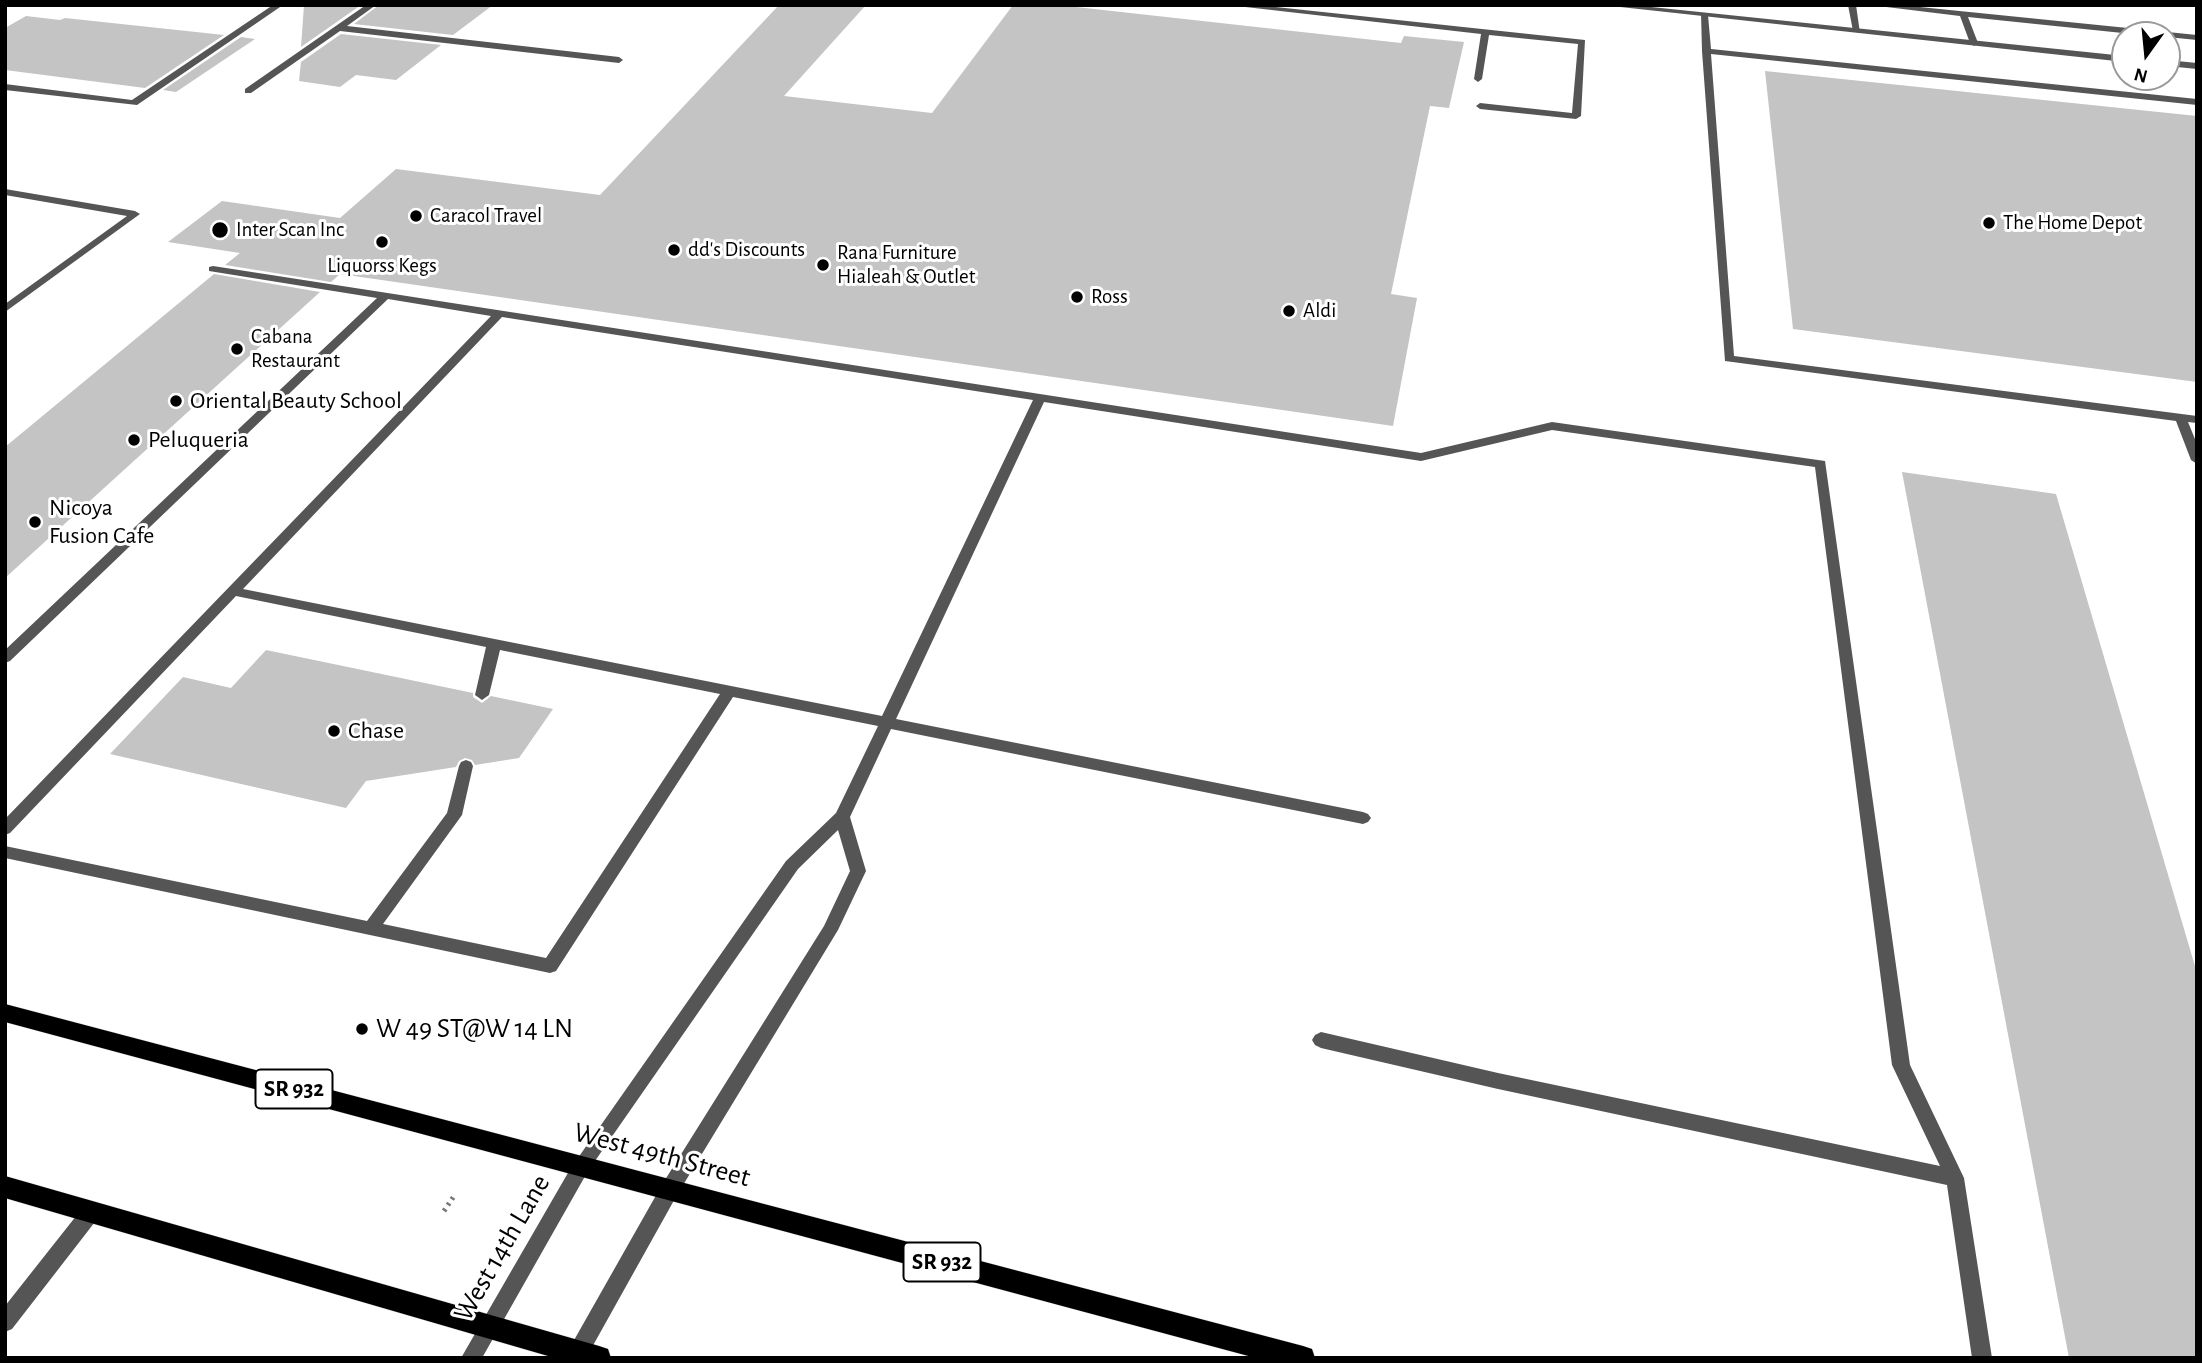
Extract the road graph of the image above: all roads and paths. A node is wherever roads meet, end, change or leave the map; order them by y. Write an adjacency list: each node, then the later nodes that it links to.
1 (279, 5): 19 (street)
2 (372, 5): 10 (street)
3 (1232, 5): 13 (street)
4 (1606, 5): 7 (street)
5 (1852, 5): 12 (street)
6 (1874, 5): 9 (street)
7 (1661, 8): 8 (street)
8 (1704, 15): 12 (street); 15 (street)
9 (1963, 15): 11 (street); 14 (street)
10 (339, 28): 17 (street); 20 (street)
11 (2111, 30)
12 (1857, 31): 14 (street)
13 (1485, 32): 18 (street); 22 (street)
14 (1974, 43): 16 (street)
15 (1706, 51): 21 (street); 29 (street)
16 (2111, 58)
17 (620, 60)
18 (1478, 79)
19 (5, 87)
20 (248, 91)
21 (2197, 102)
22 (1480, 106)
23 (5, 192): 26 (street)
24 (213, 269): 25 (street)
25 (386, 295): 27 (street); 34 (street)
26 (5, 309)
27 (500, 313): 28 (street); 32 (street)
28 (1040, 398): 37 (street); 47 (street)
29 (2180, 417): 30 (street); 31 (street)
30 (2197, 419)
31 (2197, 460)
32 (232, 591): 33 (street); 41 (street)
33 (494, 644): 35 (street); 36 (street)
34 (5, 658)
35 (729, 691): 37 (street); 43 (street)
36 (482, 695)
37 (888, 723): 39 (street); 40 (street)
38 (466, 766): 43 (street)
39 (842, 817): 46 (street, West 14th Lane); 49 (street)
40 (1363, 818)
41 (5, 829)
42 (5, 852): 43 (street)
43 (371, 928)
44 (5, 1013): 46 (main road, West 49th Street / SR 932)
45 (1321, 1040): 47 (street)
46 (582, 1166): 49 (main road, West 49th Street / SR 932); 54 (street, West 14th Lane)
47 (1955, 1178): 58 (street)
48 (5, 1187): 52 (main road)
49 (670, 1189): 55 (street); 57 (main road, West 49th Street / SR 932)
50 (454, 1196): 51 (path)
51 (444, 1211)
52 (91, 1212): 53 (street); 54 (main road)
53 (5, 1322)
54 (489, 1325): 55 (main road); 56 (street, West 14th Lane)
55 (585, 1356)
56 (471, 1358)
57 (1303, 1358)
58 (1982, 1358)

